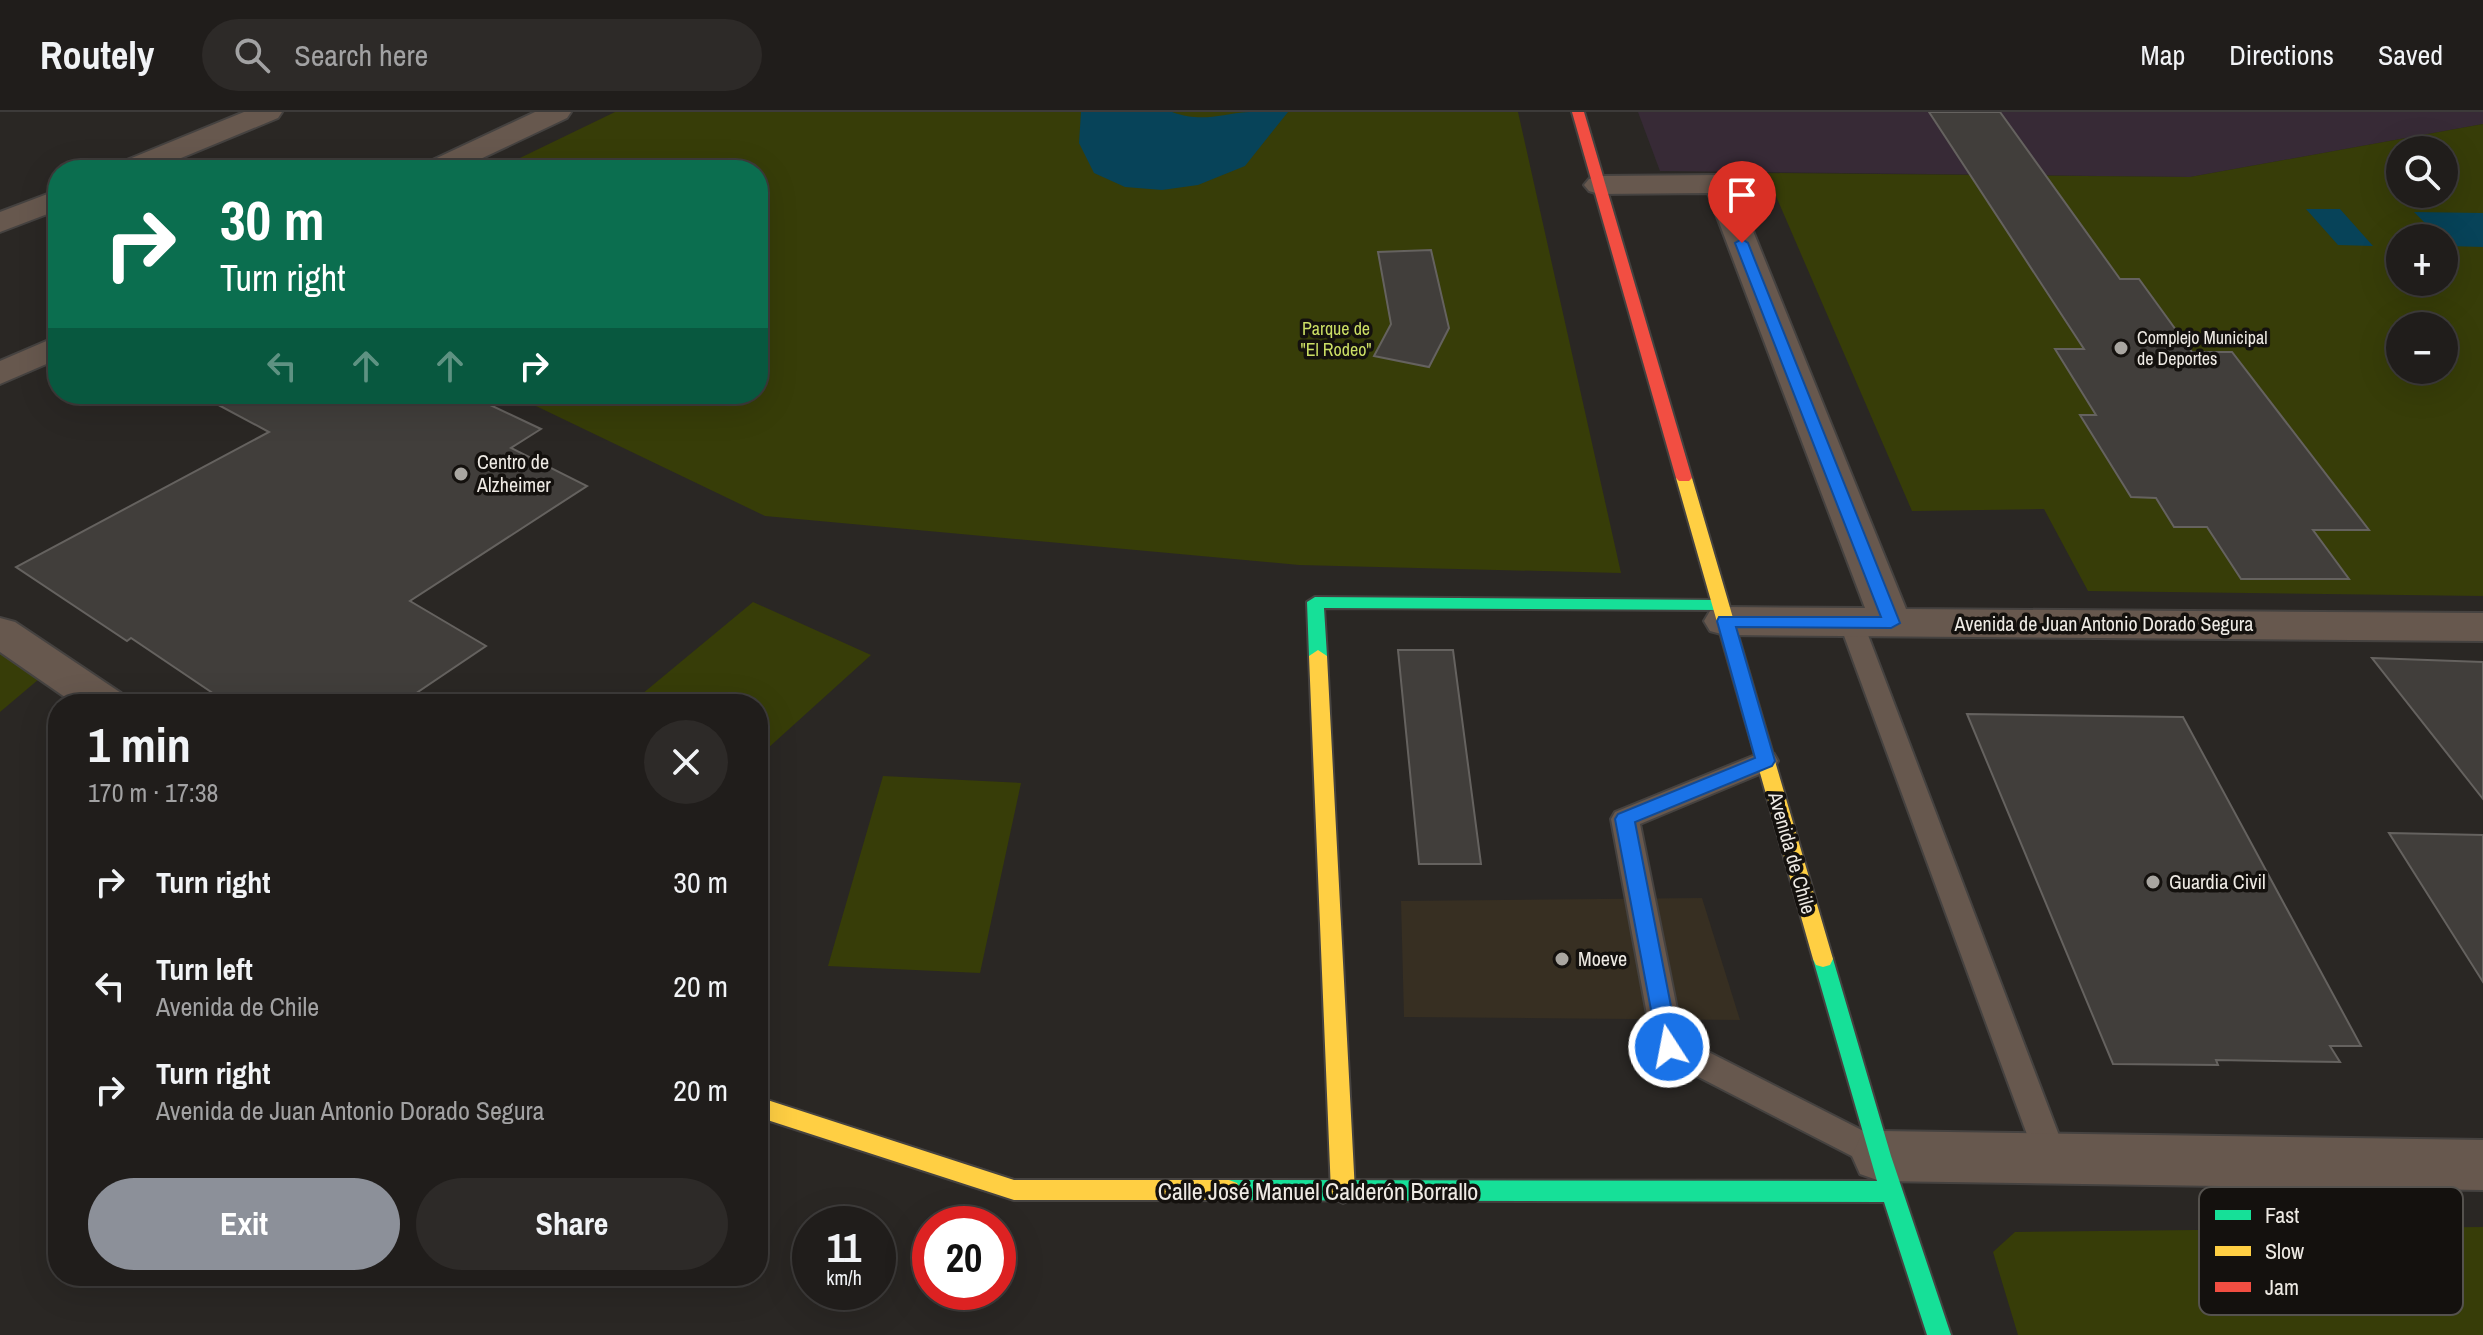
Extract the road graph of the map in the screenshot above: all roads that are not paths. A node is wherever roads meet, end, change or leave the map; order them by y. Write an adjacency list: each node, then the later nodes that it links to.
1 (268, 112): 4 (street)
2 (557, 112): 5 (street)
3 (1578, 112): 6 (street, Avenida de Chile)
4 (151, 160)
5 (455, 160)
6 (1599, 185): 11 (street, Avenida de Chile); 13 (street)
7 (48, 203): 8 (street)
8 (0, 223)
9 (48, 351): 10 (street)
10 (0, 374)
11 (1723, 613): 12 (street, Avenida de Juan Antonio Dorado Segura); 17 (street, Avenida de Chile); 22 (street)
12 (1851, 622): 13 (street, Avenida de Juan Antonio Dorado Segura); 19 (lane)
13 (1891, 623): 14 (street, Avenida de Juan Antonio Dorado Segura)
14 (2483, 627)
15 (0, 632): 16 (street)
16 (91, 694)
17 (1765, 761): 21 (street, Avenida de Chile); 21 (lane)
18 (768, 1110): 22 (street, Calle José Manuel Calderón Borrallo)
19 (2052, 1159): 20 (street); 21 (street)
20 (2483, 1165)
21 (1885, 1174): 22 (street, Calle José Manuel Calderón Borrallo); 23 (street, Avenida de Chile)
22 (1343, 1192)
23 (1939, 1335)

